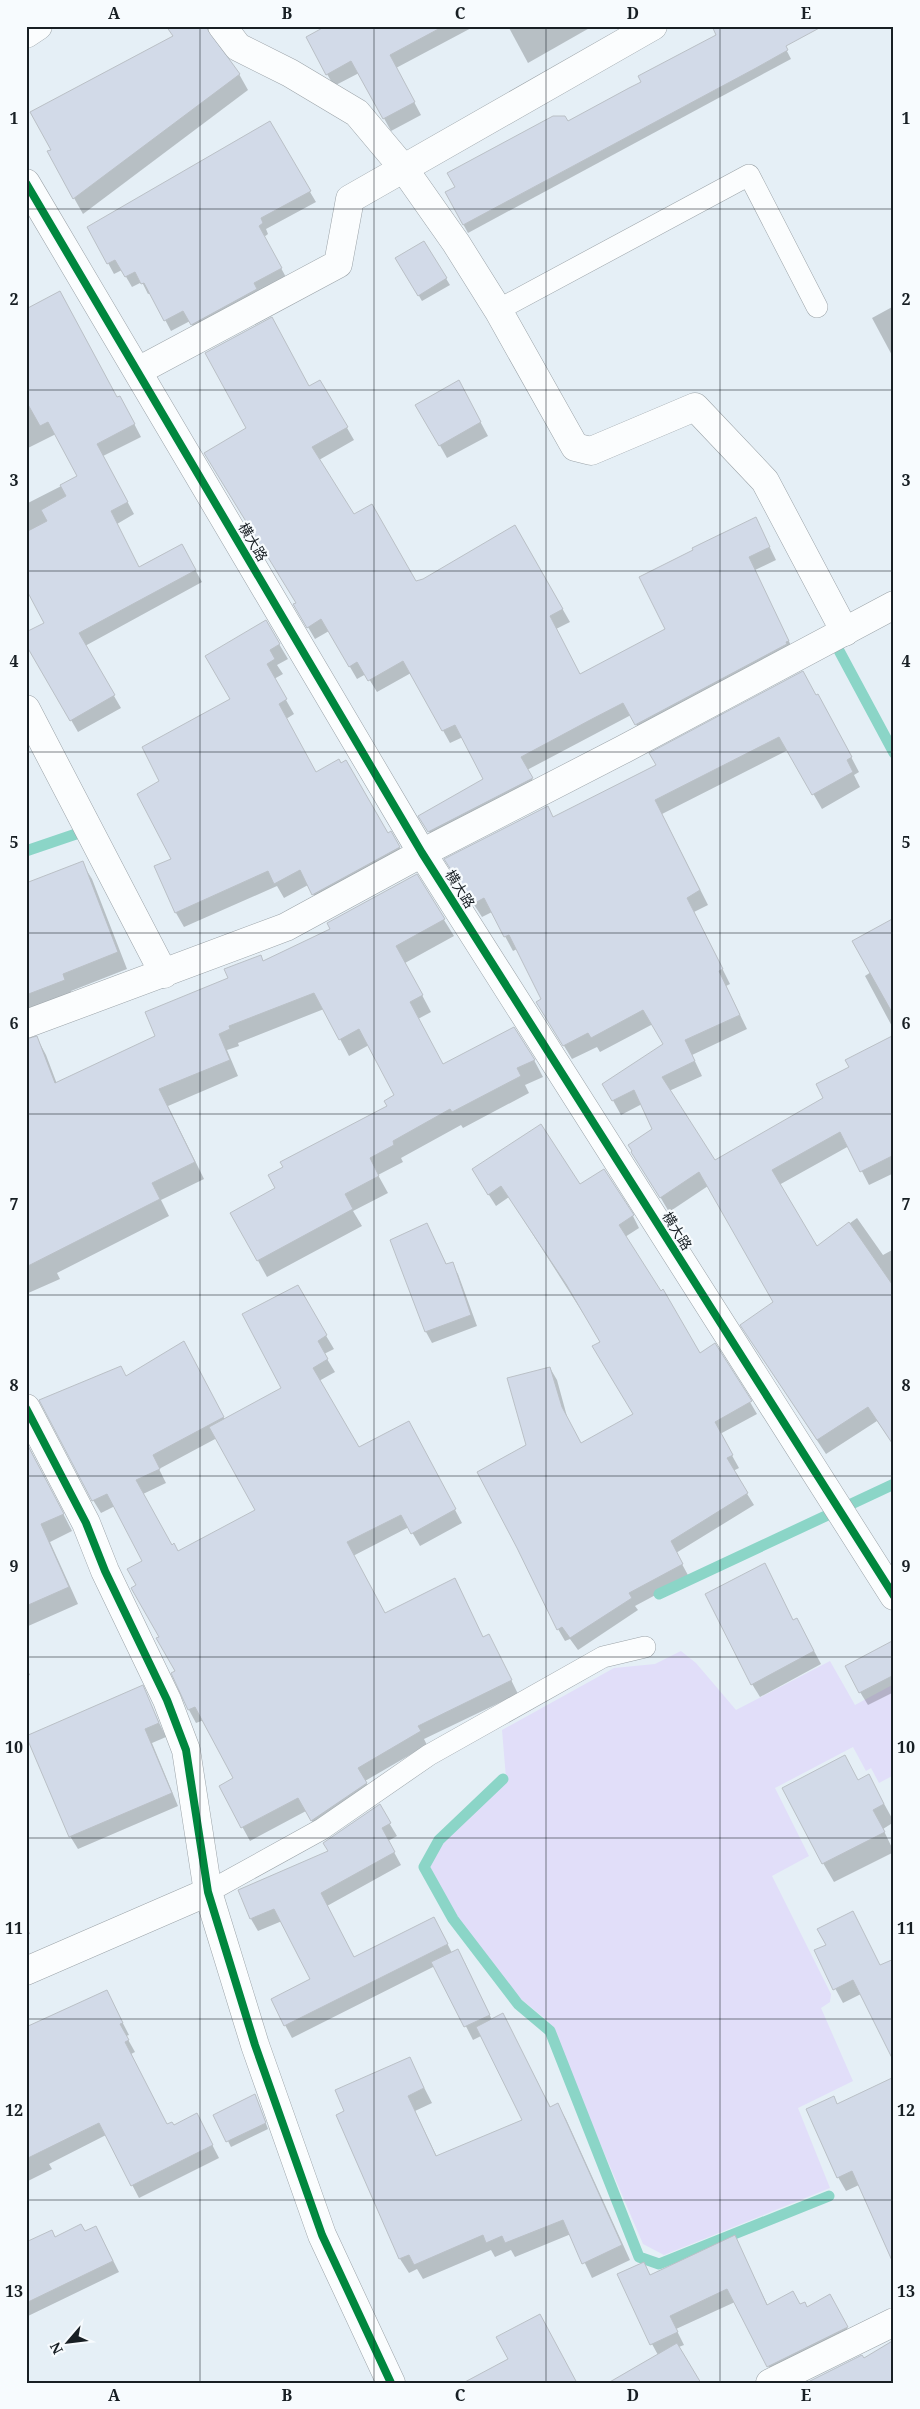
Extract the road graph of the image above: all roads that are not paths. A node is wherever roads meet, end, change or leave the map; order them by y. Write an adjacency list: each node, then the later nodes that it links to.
1 (38, 26): 4 (street)
2 (222, 26): 5 (street)
3 (653, 26): 5 (street)
4 (26, 34)
5 (404, 169): 8 (street); 9 (street)
6 (26, 183): 9 (street, 横大路)
7 (817, 307): 8 (lane)
8 (498, 310): 11 (street)
9 (138, 371): 13 (street, 横大路)
10 (894, 605): 11 (street)
11 (845, 632): 13 (street)
12 (26, 709): 14 (street)
13 (422, 853): 14 (street); 17 (street, 横大路)
14 (164, 974): 15 (street)
15 (26, 1024)
16 (28, 1414): 19 (street)
17 (894, 1596)
18 (645, 1647): 19 (lane)
19 (208, 1892): 20 (street); 22 (street)
20 (26, 1972)
21 (894, 2322): 23 (street)
22 (391, 2383)
23 (770, 2383)

